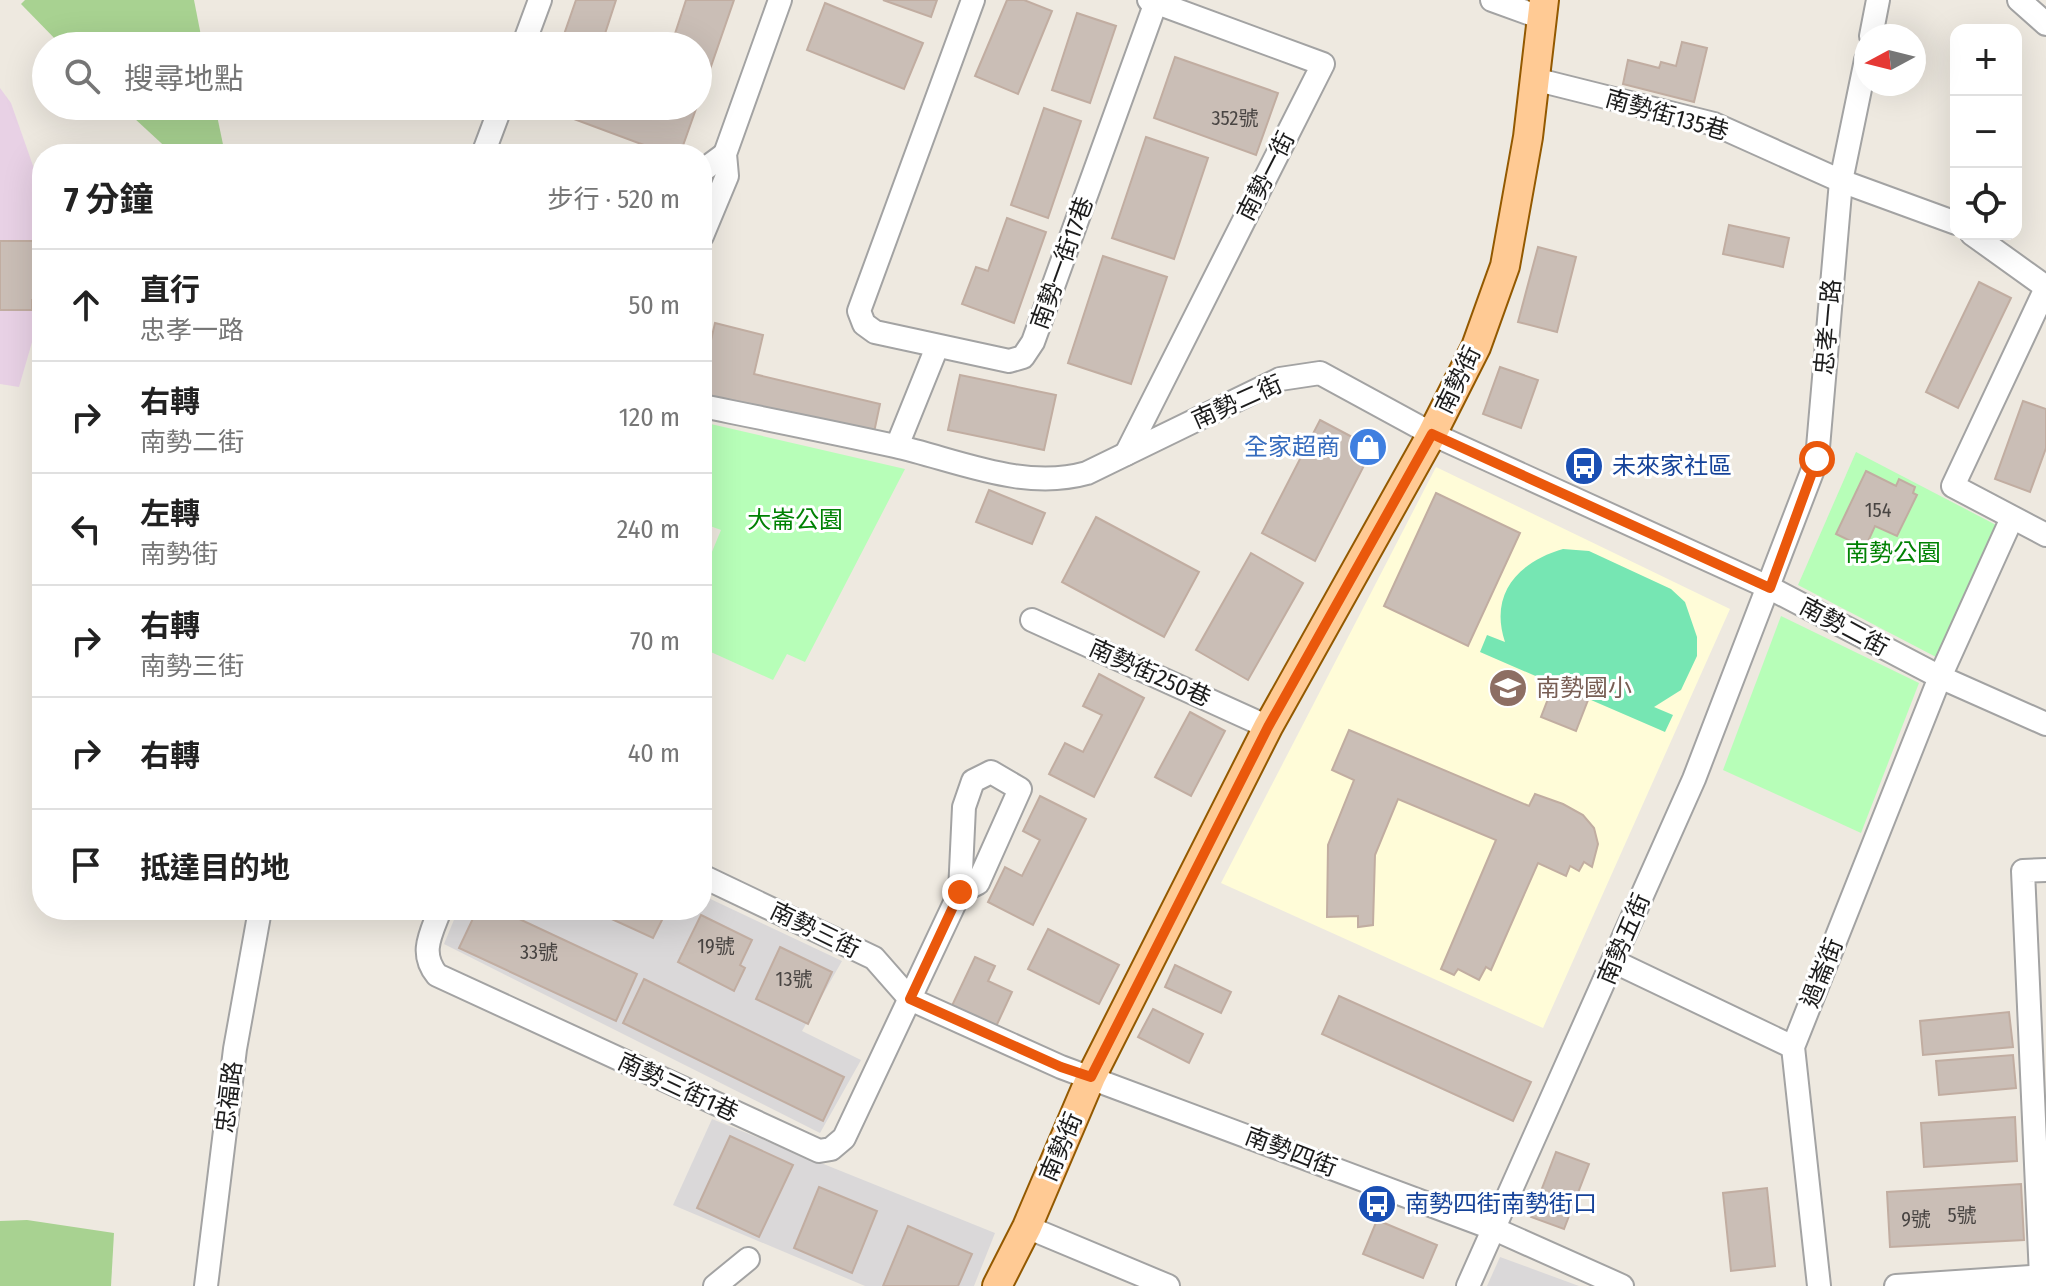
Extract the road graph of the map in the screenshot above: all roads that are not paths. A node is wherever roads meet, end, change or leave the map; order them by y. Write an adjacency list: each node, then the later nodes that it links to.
1 (540, 0): 11 (street)
2 (780, 0): 16 (street)
3 (973, 0): 23 (street, 南勢一街17巷)
4 (1492, 0): 8 (street)
5 (1878, 0): 9 (street)
6 (2019, 0): 10 (street)
7 (1153, 1): 23 (street, 南勢一街17巷); 27 (street, 南勢一街)
8 (1543, 9): 12 (main road, 南勢街)
9 (1873, 24)
10 (2046, 24)
11 (528, 32)
12 (1534, 79): 18 (street, 南勢街135巷); 25 (main road, 南勢街)
13 (1859, 96): 18 (street, 忠孝一路)
14 (496, 120): 15 (street)
15 (487, 144)
16 (725, 154): 17 (street); 19 (street)
17 (712, 164)
18 (1841, 181): 20 (street, 南勢街135巷); 30 (street, 忠孝一路)
19 (712, 212)
20 (1950, 221)
21 (1980, 240): 22 (street)
22 (2046, 287): 28 (street)
23 (937, 347): 26 (street)
24 (712, 408): 26 (street, 南勢二街)
25 (1432, 434): 27 (street, 南勢二街); 30 (street, 南勢二街); 34 (main road, 南勢街)
26 (897, 446): 27 (street, 南勢二街)
27 (1126, 454)
28 (2012, 518): 29 (street); 32 (street, 過崙街)
29 (2046, 535)
30 (1770, 588): 32 (street, 南勢二街); 40 (street, 南勢五街)
31 (1032, 620): 34 (street, 南勢街250巷)
32 (1940, 677): 33 (street, 南勢二街); 42 (street, 過崙街)
33 (2046, 724)
34 (1268, 727): 43 (main road, 南勢街)
35 (2046, 870): 47 (street)
36 (712, 881): 41 (street, 南勢三街)
37 (960, 892): 37 (street); 41 (street)
38 (258, 920): 48 (street, 忠福路)
39 (436, 920): 41 (street, 南勢三街1巷)
40 (1615, 962): 42 (street); 45 (street, 南勢五街)
41 (910, 999): 43 (street, 南勢三街)
42 (1793, 1047): 54 (street, 過崙街)
43 (1091, 1077): 44 (main road, 南勢街); 45 (street, 南勢四街)
44 (1027, 1227): 50 (main road, 南勢街); 51 (street)
45 (1492, 1228): 52 (street, 南勢五街); 53 (street, 南勢四街)
46 (748, 1259): 49 (street)
47 (2044, 1277): 55 (street)
48 (206, 1286)
49 (715, 1286)
50 (997, 1286)
51 (1168, 1286)
52 (1468, 1286)
53 (1622, 1286)
54 (1819, 1286)
55 (1896, 1286)

